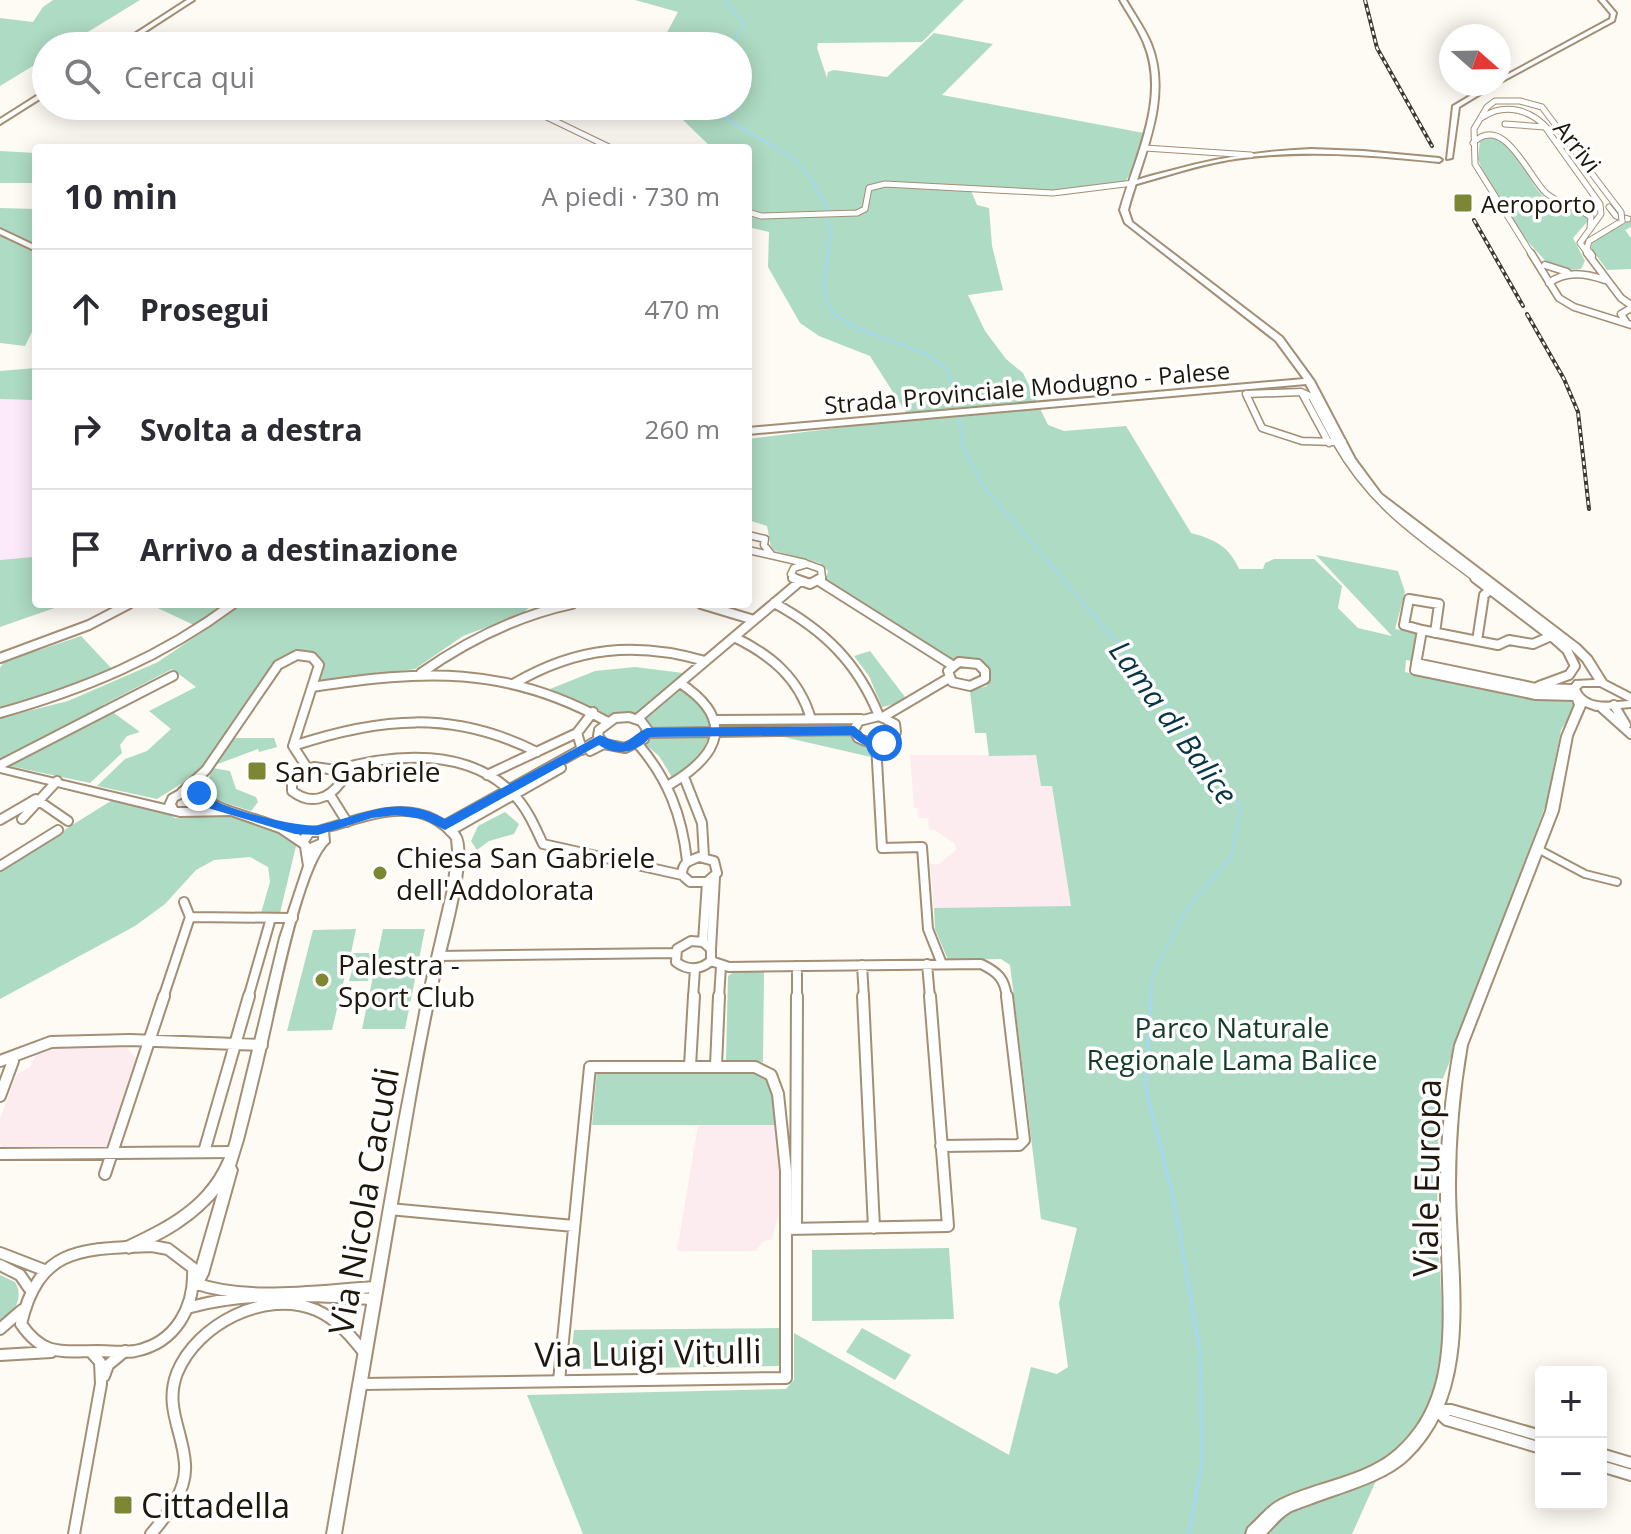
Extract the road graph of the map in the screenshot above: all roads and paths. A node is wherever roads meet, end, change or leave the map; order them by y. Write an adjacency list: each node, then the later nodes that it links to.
1 (191, 0): 4 (street)
2 (1123, 0): 18 (main road)
3 (1602, 0): 5 (street)
4 (141, 32)
5 (1511, 75)
6 (1474, 96): 17 (street)
7 (32, 103): 9 (street)
8 (553, 120): 15 (street)
9 (0, 122)
10 (1505, 124): 28 (street, Arrivi)
11 (1475, 126): 12 (street); 13 (street, Arrivi); 16 (street); 27 (street, bridge)
12 (1491, 128)
13 (1555, 138)
14 (1510, 142): 16 (street); 21 (street); 24 (street)
15 (603, 144)
16 (1473, 144): 30 (street)
17 (1450, 147): 20 (street); 20 (street)
18 (1145, 148): 19 (street); 23 (main road)
19 (1251, 155): 20 (street); 23 (street)
20 (1437, 157)
21 (1531, 160)
22 (1537, 169): 24 (street)
23 (1133, 183): 26 (street); 38 (main road)
24 (1549, 196): 28 (street)
25 (1609, 207): 27 (street)
26 (752, 213)
27 (1625, 220): 32 (street)
28 (1589, 228): 32 (street, Arrivi)
29 (0, 229): 31 (main road)
30 (1522, 238): 33 (street); 35 (street)
31 (32, 245)
32 (1589, 256): 34 (street); 34 (street)
33 (1545, 265): 34 (street); 35 (street)
34 (1603, 277): 35 (street); 36 (street)
35 (1549, 279): 37 (street)
36 (1631, 306): 37 (street)
37 (1629, 324)
38 (1308, 379): 39 (main road, Strada Provinciale Modugno - Palese); 40 (main road)
39 (752, 429)
40 (1336, 442): 40 (street); 41 (main road); 42 (street)
41 (1394, 510): 42 (street); 44 (main road)
42 (1400, 521): 44 (street)
43 (752, 536): 46 (street)
44 (1431, 541): 50 (main road)
45 (752, 551): 46 (street)
46 (772, 554): 47 (street)
47 (807, 564): 48 (street); 49 (street)
48 (819, 581): 49 (street); 66 (street)
49 (798, 583): 51 (street)
50 (1493, 588): 56 (main road); 60 (street); 62 (street)
51 (774, 603): 57 (street); 82 (street)
52 (121, 608): 64 (street)
53 (228, 608): 81 (street)
54 (556, 608): 67 (street)
55 (714, 608): 57 (street)
56 (1529, 612): 60 (street); 63 (main road)
57 (754, 620): 61 (street)
58 (1422, 630): 59 (street); 59 (street); 75 (street)
59 (1435, 633): 62 (street)
60 (1551, 636): 62 (street); 75 (street)
61 (734, 637): 65 (street); 84 (street)
62 (1477, 641)
63 (1581, 654): 70 (main road); 73 (main road)
64 (0, 658)
65 (705, 661): 71 (street); 72 (street)
66 (952, 665): 69 (street); 69 (street)
67 (421, 673): 71 (street); 74 (street)
68 (173, 676): 100 (street)
69 (949, 678): 82 (street)
70 (1584, 681): 73 (main road); 76 (main road)
71 (515, 683): 80 (street)
72 (680, 683): 83 (street); 86 (street)
73 (1602, 683): 77 (main road)
74 (312, 687): 97 (street); 102 (street)
75 (1536, 692): 76 (street)
76 (1576, 694): 79 (main road); 93 (main road, Viale Europa)
77 (1616, 701): 78 (main road); 79 (main road); 92 (street)
78 (1631, 701)
79 (1599, 708): 92 (street); 93 (main road)
80 (593, 712): 87 (street); 90 (street)
81 (0, 713)
82 (881, 717): 85 (street); 96 (street)
83 (637, 719): 87 (street); 91 (street)
84 (811, 719): 85 (street); 86 (street)
85 (861, 719): 88 (street)
86 (715, 720): 89 (street)
87 (606, 721): 94 (street)
88 (854, 730): 89 (street); 96 (street)
89 (717, 732): 91 (street); 105 (street)
90 (577, 733): 98 (street); 99 (street)
91 (647, 733): 95 (street)
92 (1631, 733)
93 (1567, 736): 124 (main road, Viale Europa)
94 (602, 741): 95 (street); 98 (street); 108 (street)
95 (638, 744): 107 (street)
96 (876, 744): 140 (street)
97 (293, 746): 99 (street); 101 (street)
98 (582, 750): 108 (street)
99 (537, 752): 104 (street)
100 (0, 767): 106 (street)
101 (308, 769): 103 (street); 109 (street)
102 (206, 770): 110 (street); 112 (street)
103 (336, 770): 104 (street); 109 (street)
104 (487, 775): 108 (street)
105 (684, 777): 107 (street); 125 (street)
106 (57, 781): 111 (street); 112 (street)
107 (669, 785): 126 (street)
108 (512, 792): 120 (street); 128 (street)
109 (330, 795): 118 (street)
110 (202, 797): 112 (street); 113 (street); 114 (street)
111 (40, 800): 115 (street); 116 (street); 117 (street)
112 (176, 800): 113 (street)
113 (189, 811): 114 (street)
114 (234, 811): 119 (street)
115 (22, 819)
116 (0, 820)
117 (68, 821)
118 (347, 822): 120 (street); 122 (street)
119 (279, 826): 122 (street); 123 (street)
120 (448, 828): 137 (street, Via Nicola Cacudi)
121 (58, 830): 127 (street)
122 (315, 831): 123 (street); 123 (street)
123 (309, 844): 134 (street)
124 (1538, 849): 130 (street); 180 (main road, Viale Europa)
125 (704, 857): 126 (street); 129 (street)
126 (687, 861): 128 (street)
127 (0, 866)
128 (682, 875): 129 (street)
129 (711, 879): 135 (street)
130 (1617, 882)
131 (184, 902): 132 (street)
132 (190, 917): 133 (street); 144 (street)
133 (271, 918): 134 (street); 145 (street)
134 (293, 918): 146 (street)
135 (707, 946): 136 (street); 138 (street)
136 (675, 953): 137 (street); 143 (street)
137 (437, 956): 158 (street, Via Nicola Cacudi)
138 (716, 963): 142 (street); 143 (street); 150 (street)
139 (927, 964): 140 (street); 141 (street); 152 (street)
140 (942, 964): 152 (street)
141 (862, 965): 142 (street); 160 (street)
142 (797, 966): 161 (street)
143 (695, 969): 149 (street)
144 (147, 1042): 145 (street); 148 (street); 156 (street)
145 (236, 1044): 146 (street); 153 (street)
146 (262, 1045): 154 (street)
147 (0, 1061): 148 (street)
148 (13, 1061): 151 (street)
149 (690, 1066): 150 (street); 159 (street)
150 (716, 1066): 161 (street)
151 (0, 1096)
152 (941, 1146): 160 (street)
153 (204, 1152): 154 (street); 156 (street)
154 (233, 1152): 162 (street); 166 (street)
155 (0, 1154): 156 (street)
156 (111, 1154): 157 (street)
157 (105, 1174)
158 (389, 1209): 159 (street); 168 (street, Via Nicola Cacudi)
159 (574, 1226): 177 (street)
160 (874, 1228): 161 (street)
161 (792, 1229): 177 (street, Via Luigi Vitulli)
162 (129, 1247): 165 (street); 166 (street)
163 (0, 1253): 165 (street)
164 (0, 1265): 167 (street)
165 (44, 1270): 167 (street)
166 (195, 1283): 168 (street); 169 (street)
167 (29, 1288): 170 (street)
168 (374, 1293): 169 (street); 176 (street, Via Nicola Cacudi)
169 (191, 1307): 173 (street)
170 (23, 1310): 171 (street); 174 (street)
171 (0, 1329)
172 (90, 1351): 173 (street); 174 (street); 178 (street)
173 (125, 1351): 178 (street)
174 (51, 1352): 175 (street)
175 (0, 1355)
176 (367, 1355): 179 (street, Via Nicola Cacudi); 188 (street)
177 (559, 1381): 179 (street, Via Luigi Vitulli)
178 (101, 1384): 187 (street)
179 (361, 1384): 189 (street, Via Nicola Cacudi)
180 (1436, 1410): 181 (street); 182 (street); 190 (main road, Viale Europa)
181 (1535, 1434)
182 (1535, 1446)
183 (1607, 1456): 184 (street)
184 (1631, 1463)
185 (1607, 1468): 186 (street)
186 (1631, 1475)
187 (74, 1534)
188 (151, 1534)
189 (334, 1534)
190 (1254, 1534)

